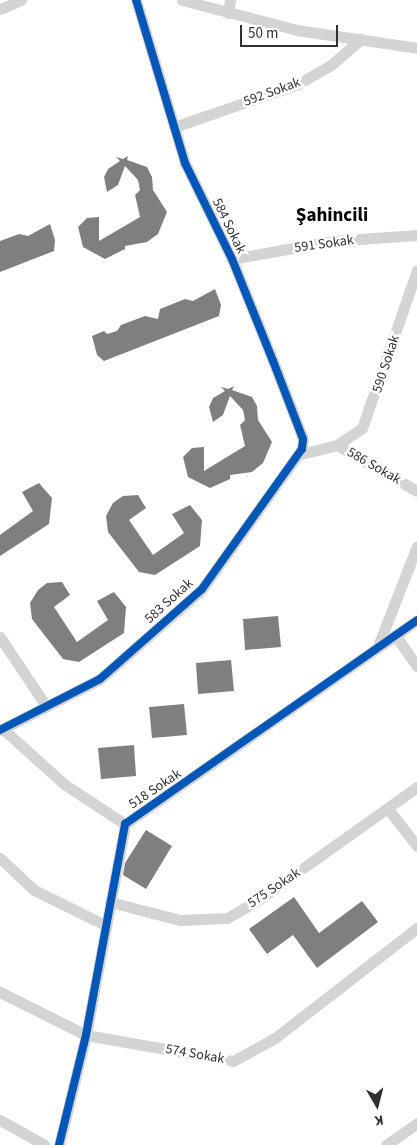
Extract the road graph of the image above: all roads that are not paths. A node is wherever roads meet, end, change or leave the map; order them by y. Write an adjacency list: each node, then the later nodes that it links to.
1 (22, 0): 5 (street)
2 (136, 0): 9 (street, 584 Sokak)
3 (182, 0): 6 (street)
4 (230, 0): 6 (street)
5 (0, 9)
6 (228, 13): 7 (street)
7 (361, 39): 8 (street); 9 (street, 592 Sokak)
8 (417, 48)
9 (174, 127): 11 (street, 584 Sokak)
10 (417, 235): 11 (street, 591 Sokak)
11 (232, 259): 15 (street, 584 Sokak)
12 (417, 270): 13 (street, 590 Sokak)
13 (413, 295): 14 (street, 590 Sokak)
14 (337, 445): 15 (street, 586 Sokak); 16 (street, 586 Sokak)
15 (299, 456): 23 (street, 583 Sokak)
16 (417, 491)
17 (417, 549): 21 (street)
18 (417, 620): 19 (street, 518 Sokak)
19 (395, 635): 21 (street, 518 Sokak); 22 (street)
20 (0, 637): 23 (street)
21 (378, 646): 27 (street, 518 Sokak)
22 (417, 666)
23 (46, 706): 24 (street, 583 Sokak)
24 (2, 729): 27 (street)
25 (417, 787): 26 (street, 575 Sokak)
26 (388, 809): 28 (street); 30 (street, 575 Sokak)
27 (125, 824): 30 (street, 518 Sokak)
28 (417, 846)
29 (0, 858): 31 (street)
30 (110, 902): 31 (street, 518 Sokak)
31 (105, 925): 34 (street, 518 Sokak)
32 (417, 928): 34 (street, 574 Sokak)
33 (0, 992): 34 (street, 574 Sokak)
34 (86, 1035): 38 (street, 518 Sokak)
35 (0, 1120): 37 (street)
36 (417, 1123): 39 (street)
37 (45, 1145)
38 (59, 1145)
39 (386, 1145)

